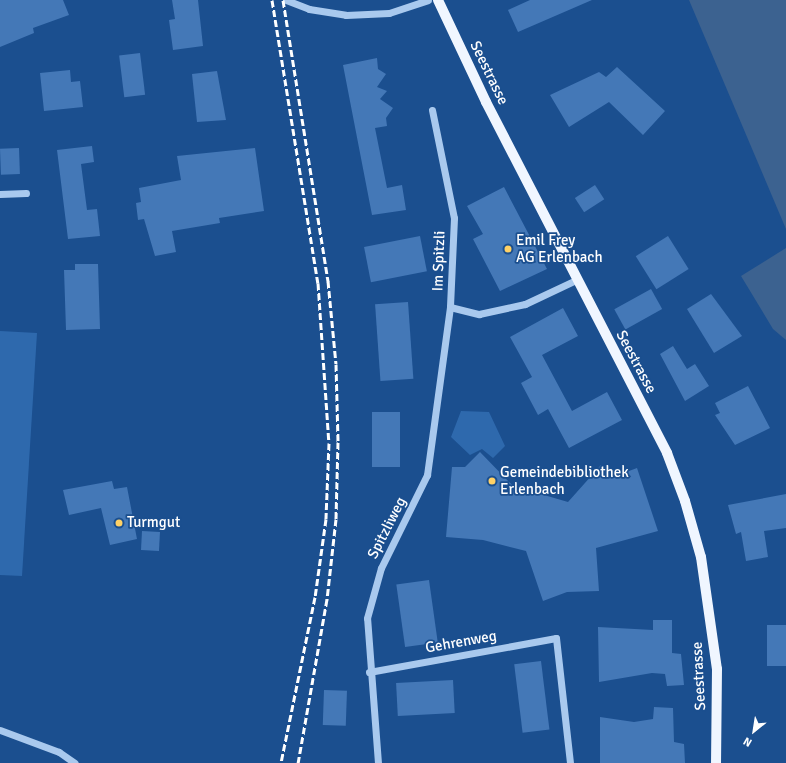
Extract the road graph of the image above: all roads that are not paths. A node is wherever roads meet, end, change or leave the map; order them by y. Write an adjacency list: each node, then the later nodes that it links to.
1 (286, 0): 2 (street)
2 (428, 0)
3 (438, 0): 7 (main road, Seestrasse)
4 (432, 110): 8 (street, Im Spitzli)
5 (0, 194): 6 (street)
6 (26, 194)
7 (576, 280): 8 (street, Im Spitzli); 14 (main road, Seestrasse)
8 (450, 307): 9 (street, Spitzliweg)
9 (369, 672): 12 (street, Spitzliweg); 13 (street, Gehrenweg)
10 (0, 730): 11 (street)
11 (75, 763)
12 (378, 763)
13 (570, 763)
14 (716, 763)

